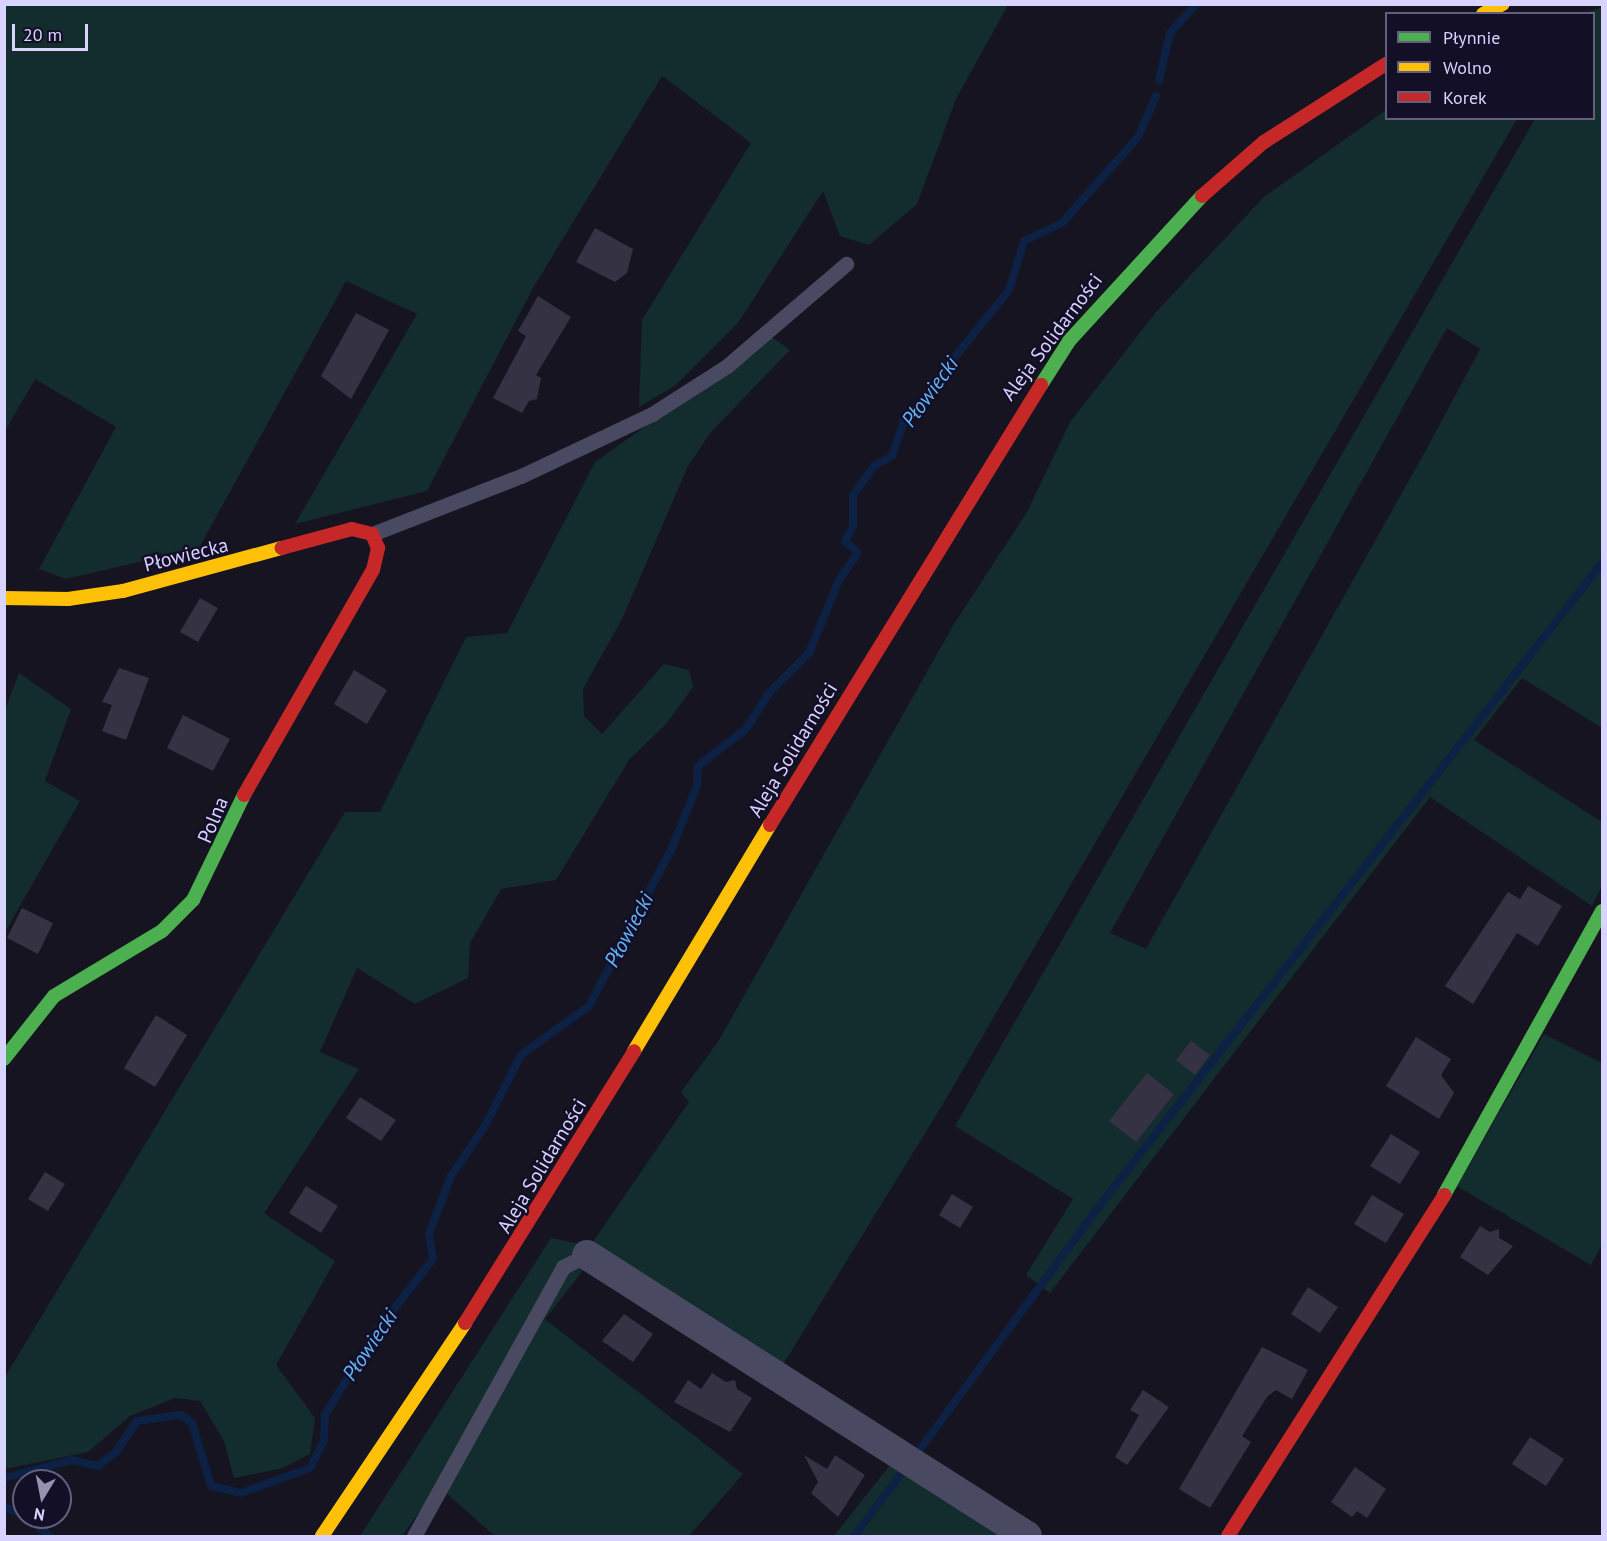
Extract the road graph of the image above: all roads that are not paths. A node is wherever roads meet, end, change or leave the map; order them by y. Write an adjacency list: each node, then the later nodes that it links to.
1 (1503, 4): 2 (main road)
2 (1488, 12)
3 (1385, 65): 10 (main road, Aleja Solidarności)
4 (846, 264): 5 (lane)
5 (372, 534): 6 (main road, Płowiecka); 8 (main road, Polna)
6 (4, 598)
7 (1602, 911): 13 (main road)
8 (4, 1059)
9 (587, 1254): 11 (lane); 12 (street)
10 (321, 1536)
11 (414, 1536)
12 (1027, 1536)
13 (1228, 1536)

